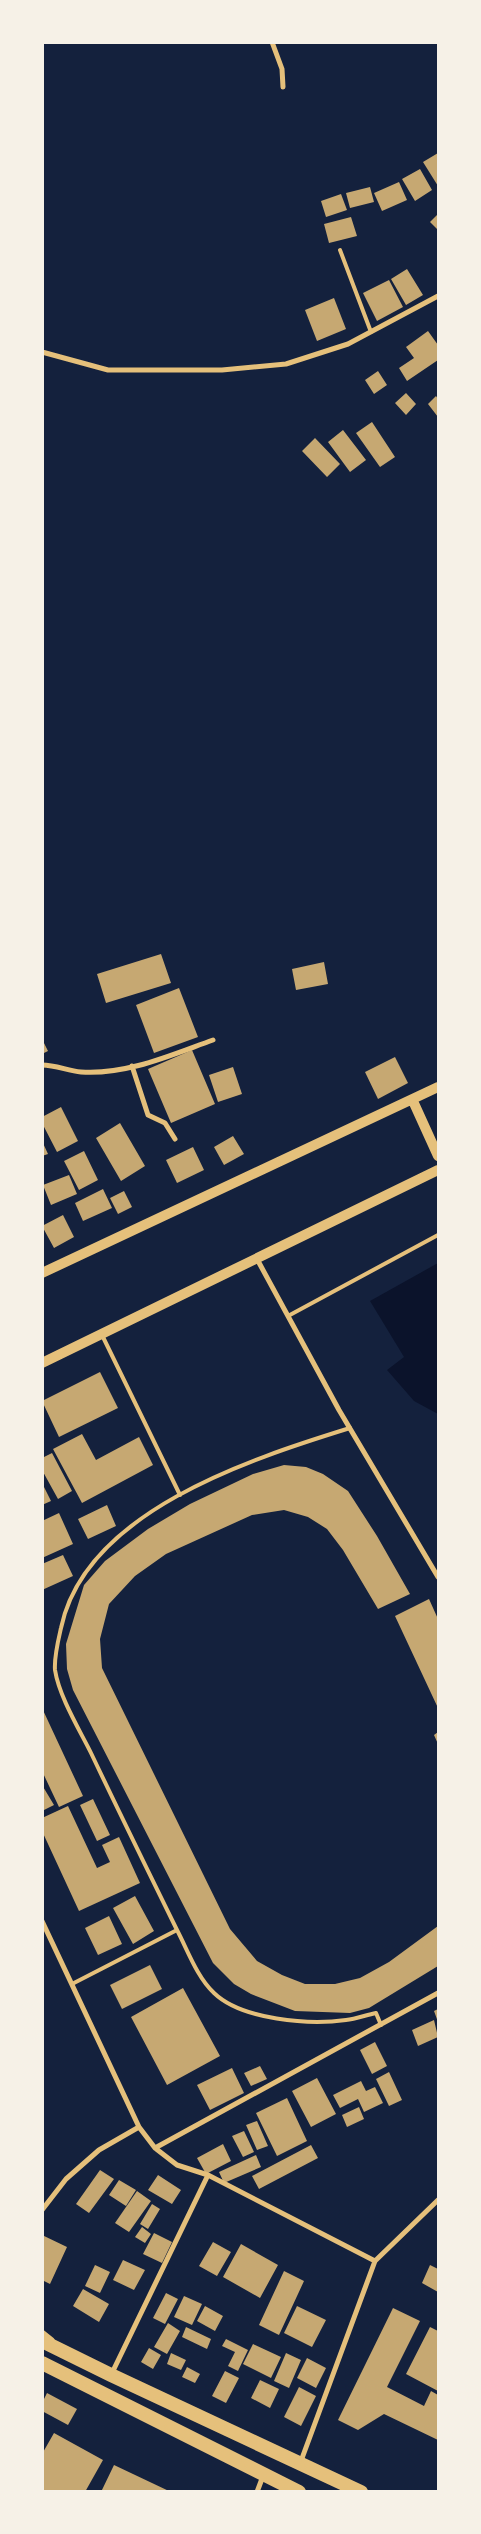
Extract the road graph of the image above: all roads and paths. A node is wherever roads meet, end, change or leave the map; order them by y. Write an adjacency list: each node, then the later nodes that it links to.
1 (272, 42): 2 (street)
2 (283, 87)
3 (340, 250): 5 (lane)
4 (438, 296): 5 (street)
5 (371, 332): 6 (street)
6 (42, 352)
7 (213, 1040): 9 (street)
8 (42, 1065): 9 (street)
9 (132, 1066): 12 (street)
10 (438, 1087): 11 (main road)
11 (413, 1101): 13 (main road); 17 (main road)
12 (175, 1139)
13 (438, 1156)
14 (438, 1170): 16 (main road)
15 (438, 1235): 18 (lane)
16 (257, 1259): 18 (street); 19 (main road)
17 (43, 1272)
18 (288, 1316): 21 (street)
19 (102, 1335): 20 (main road); 22 (lane)
20 (42, 1364)
21 (350, 1428): 22 (lane); 23 (street)
22 (180, 1495): 25 (lane)
23 (438, 1577)
24 (42, 1922): 26 (street)
25 (177, 1930): 26 (lane); 28 (lane)
26 (72, 1984): 29 (street)
27 (438, 1993): 28 (street)
28 (381, 2024): 30 (street)
29 (139, 2127): 30 (street); 33 (street)
30 (155, 2148): 31 (street)
31 (208, 2175): 34 (street); 39 (street)
32 (438, 2200): 34 (street)
33 (42, 2210)
34 (375, 2261): 40 (street)
35 (42, 2332): 37 (street)
36 (42, 2341): 37 (highway)
37 (67, 2352): 39 (highway)
38 (42, 2363): 41 (highway)
39 (111, 2375): 40 (highway)
40 (300, 2461): 44 (highway)
41 (264, 2475): 42 (street); 43 (highway)
42 (257, 2492)
43 (299, 2492)
44 (361, 2492)

